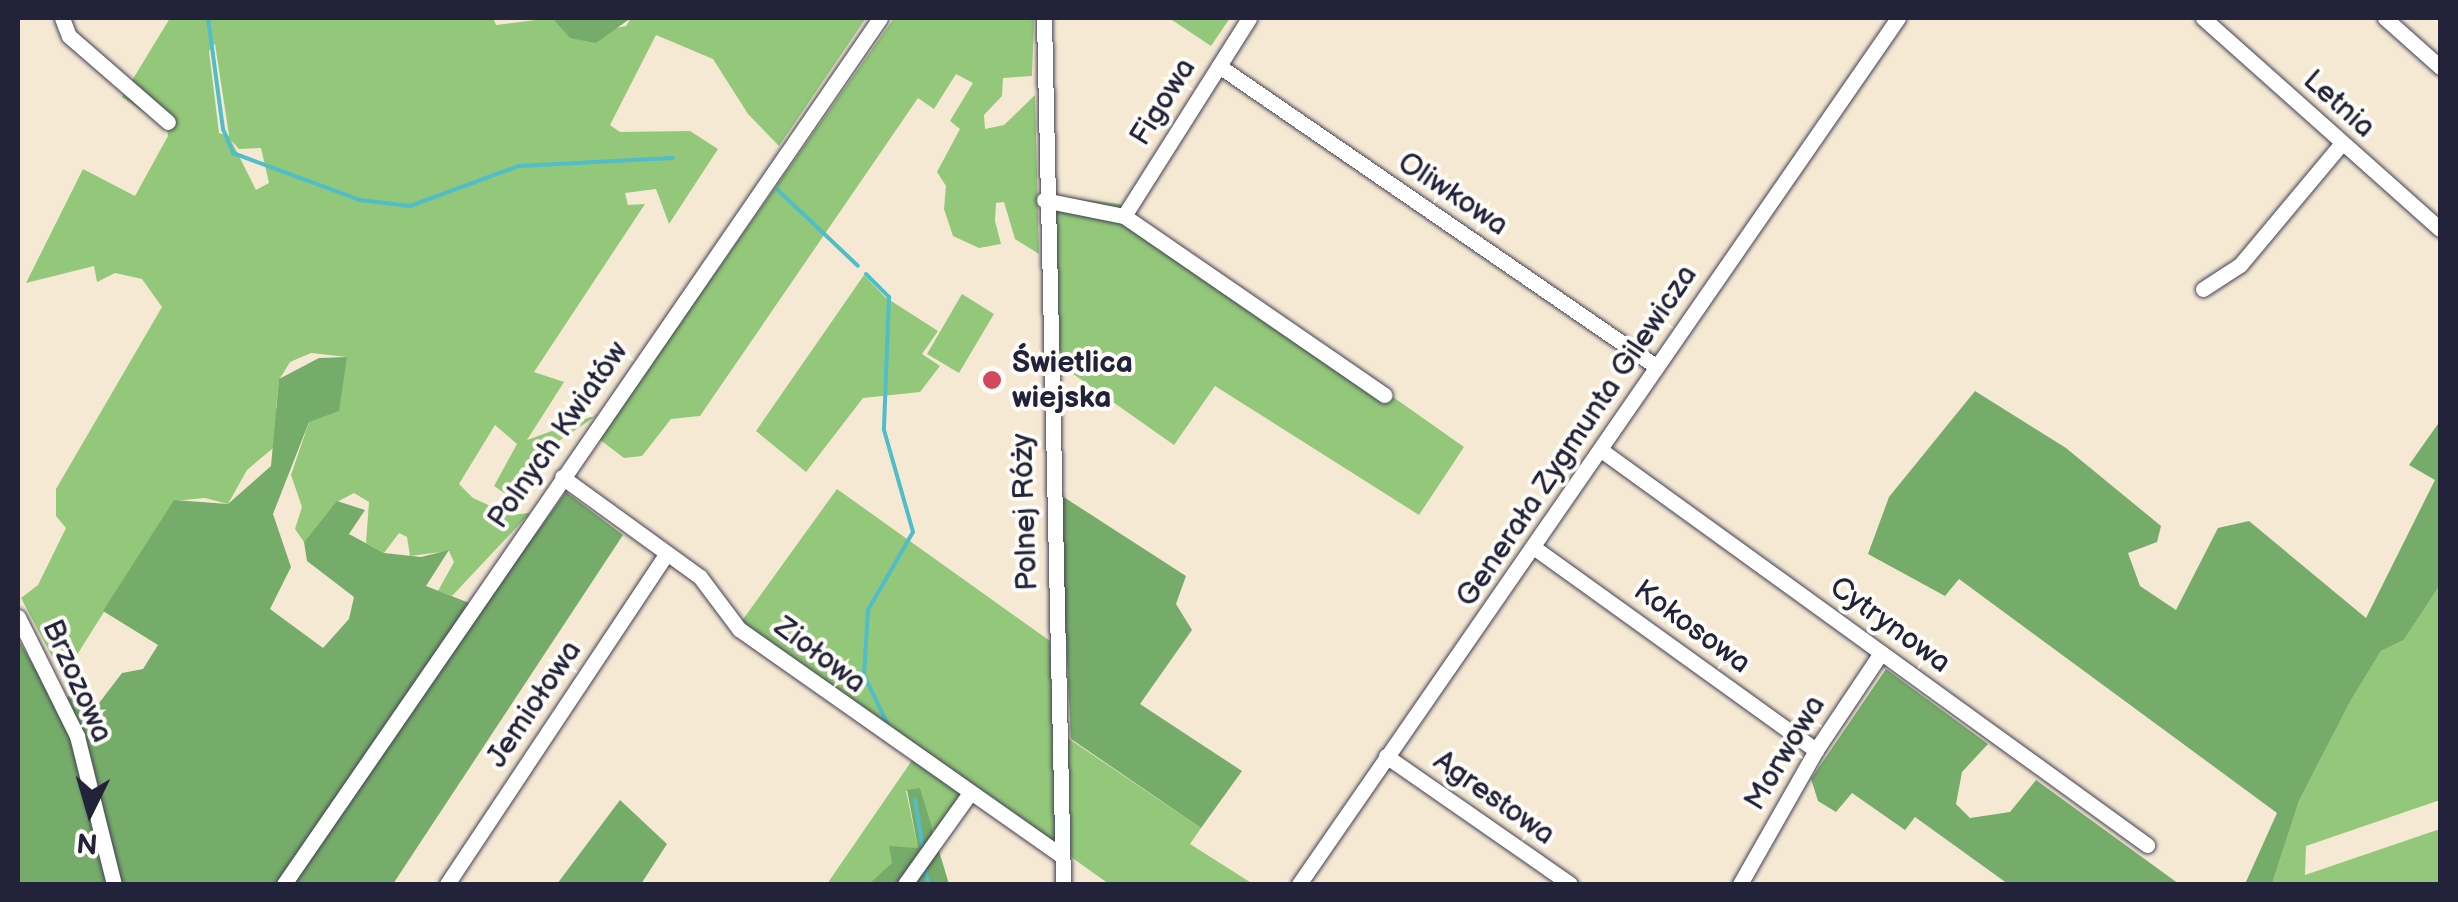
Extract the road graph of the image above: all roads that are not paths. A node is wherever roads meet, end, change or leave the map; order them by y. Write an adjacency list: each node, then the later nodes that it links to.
1 (62, 18): 10 (street)
2 (880, 18): 19 (street, Polnych Kwiatów)
3 (1044, 18): 12 (street, Polnej Róży)
4 (1249, 18): 8 (street, Figowa)
5 (2203, 18): 11 (street, Letnia)
6 (2385, 18): 9 (street)
7 (1892, 20): 16 (street, Generała Zygmunta Gilewicza)
8 (1219, 66): 13 (street, Figowa); 16 (street, Oliwkowa)
9 (2440, 67)
10 (168, 122)
11 (2341, 144): 14 (street, Letnia); 15 (street)
12 (1044, 200): 13 (street); 28 (street, Polnej Róży)
13 (1124, 216): 17 (street)
14 (2440, 229)
15 (2203, 288)
16 (1657, 367): 18 (street, Generała Zygmunta Gilewicza)
17 (1384, 395)
18 (1601, 450): 20 (street, Generała Zygmunta Gilewicza); 23 (street, Cytrynowa)
19 (562, 477): 21 (street, Ziołowa); 31 (street, Polnych Kwiatów)
20 (1536, 549): 24 (street, Kokosowa); 25 (street, Generała Zygmunta Gilewicza)
21 (668, 554): 26 (street, Ziołowa); 32 (street, Jemiołowa)
22 (18, 618): 30 (street, Brzozowa)
23 (1881, 653): 24 (street, Morwowa); 27 (street, Cytrynowa)
24 (1816, 750): 37 (street, Morwowa)
25 (1386, 756): 29 (street, Agrestowa); 35 (street, Generała Zygmunta Gilewicza)
26 (970, 793): 28 (street, Ziołowa); 33 (street)
27 (2147, 844)
28 (1062, 856): 34 (street, Polnej Róży)
29 (1548, 878): 36 (street, Agrestowa)
30 (114, 884)
31 (284, 884)
32 (447, 884)
33 (904, 884)
34 (1063, 884)
35 (1299, 884)
36 (1570, 884)
37 (1740, 884)

